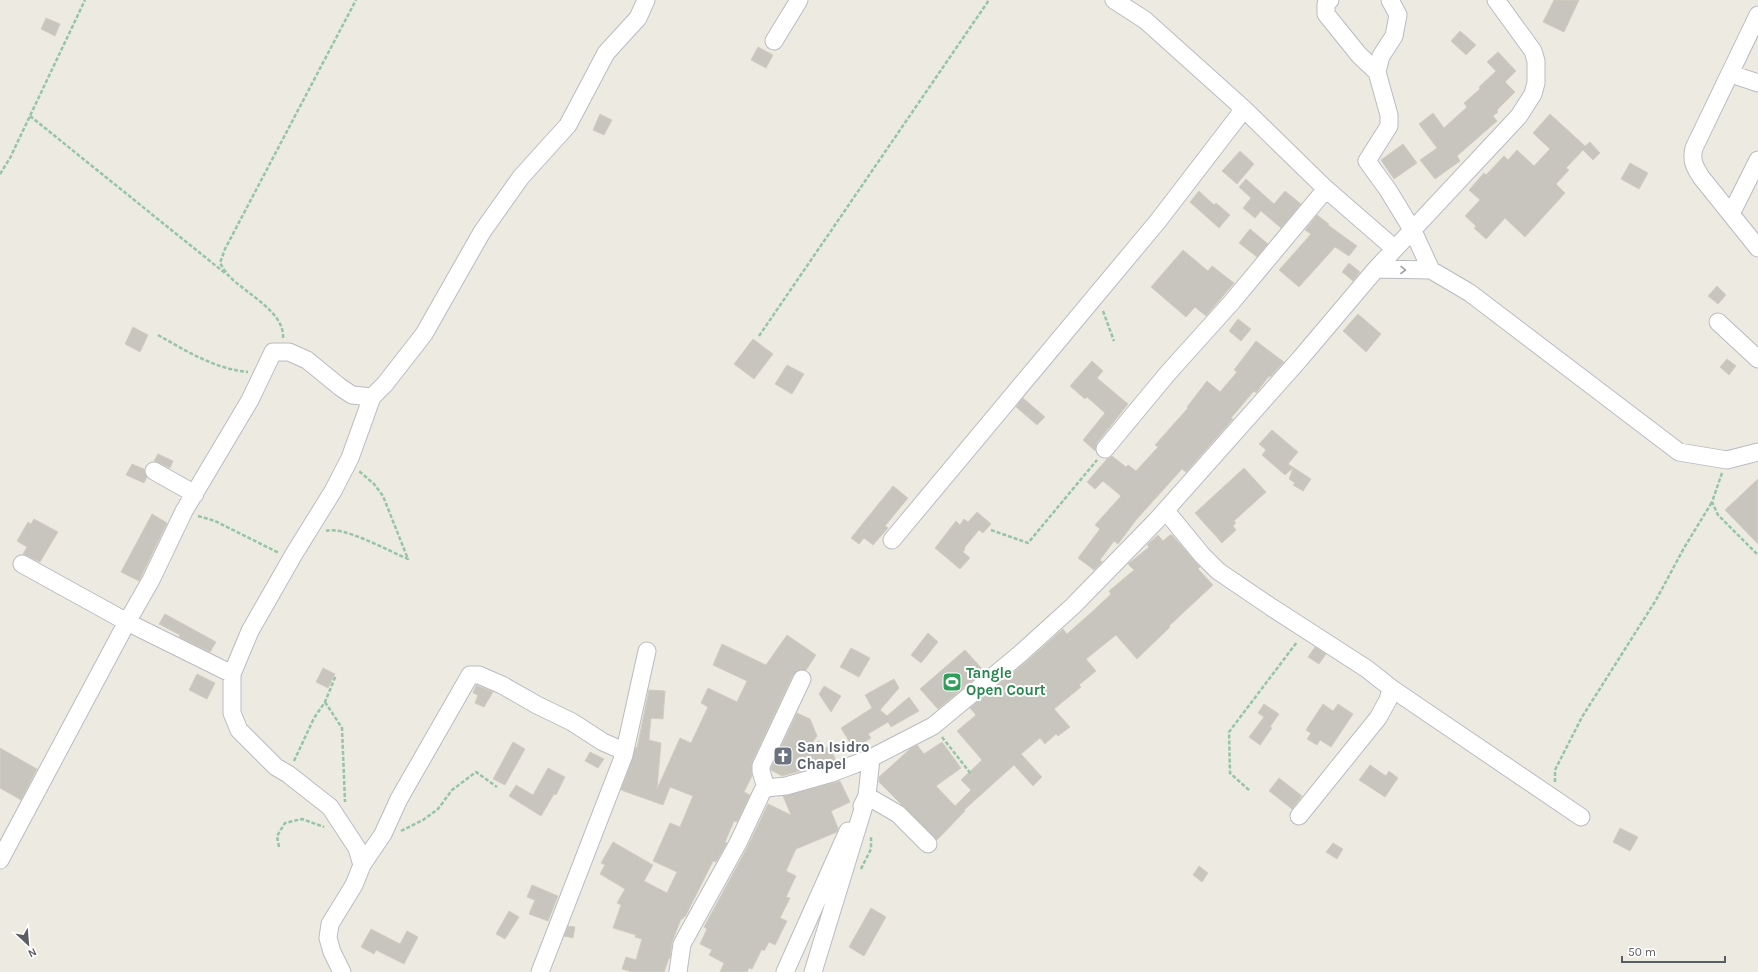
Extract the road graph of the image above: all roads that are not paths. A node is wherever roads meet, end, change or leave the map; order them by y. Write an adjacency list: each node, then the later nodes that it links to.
1 (646, 0): 23 (street)
2 (799, 0): 8 (street)
3 (1114, 0): 12 (street)
4 (1330, 0): 9 (street)
5 (1390, 0): 9 (street)
6 (1496, 0): 16 (street)
7 (1756, 23): 10 (street)
8 (774, 41)
9 (1377, 72): 16 (street)
10 (1731, 74): 11 (street); 15 (street)
11 (1758, 83)
12 (1244, 109): 14 (street); 29 (street)
13 (1758, 160): 15 (street)
14 (1326, 189): 18 (street); 24 (street)
15 (1731, 214): 17 (street)
16 (1413, 231): 18 (street); 20 (street)
17 (1758, 248)
18 (1395, 249): 19 (street)
19 (1376, 269): 20 (street, one-way to 20); 28 (street)
20 (1430, 270): 25 (street)
21 (1718, 322): 22 (street)
22 (1758, 358)
23 (372, 397): 27 (street); 33 (street)
24 (1105, 449)
25 (1758, 452)
26 (154, 471): 27 (street)
27 (195, 494): 31 (street)
28 (1166, 511): 35 (street); 37 (street)
29 (892, 540)
30 (22, 564): 31 (street)
31 (127, 622): 33 (street); 43 (street)
32 (647, 652): 36 (street)
33 (232, 674): 44 (street)
34 (802, 679): 38 (street)
35 (1391, 688): 40 (street); 41 (street)
36 (624, 755): 44 (street); 46 (street)
37 (871, 758): 38 (street); 39 (street)
38 (766, 788): 47 (street)
39 (867, 796): 42 (street); 48 (street); 49 (street)
40 (1299, 816)
41 (1581, 817)
42 (928, 844)
43 (0, 860)
44 (362, 865): 45 (street)
45 (342, 972)
46 (540, 972)
47 (678, 972)
48 (784, 972)
49 (813, 972)

